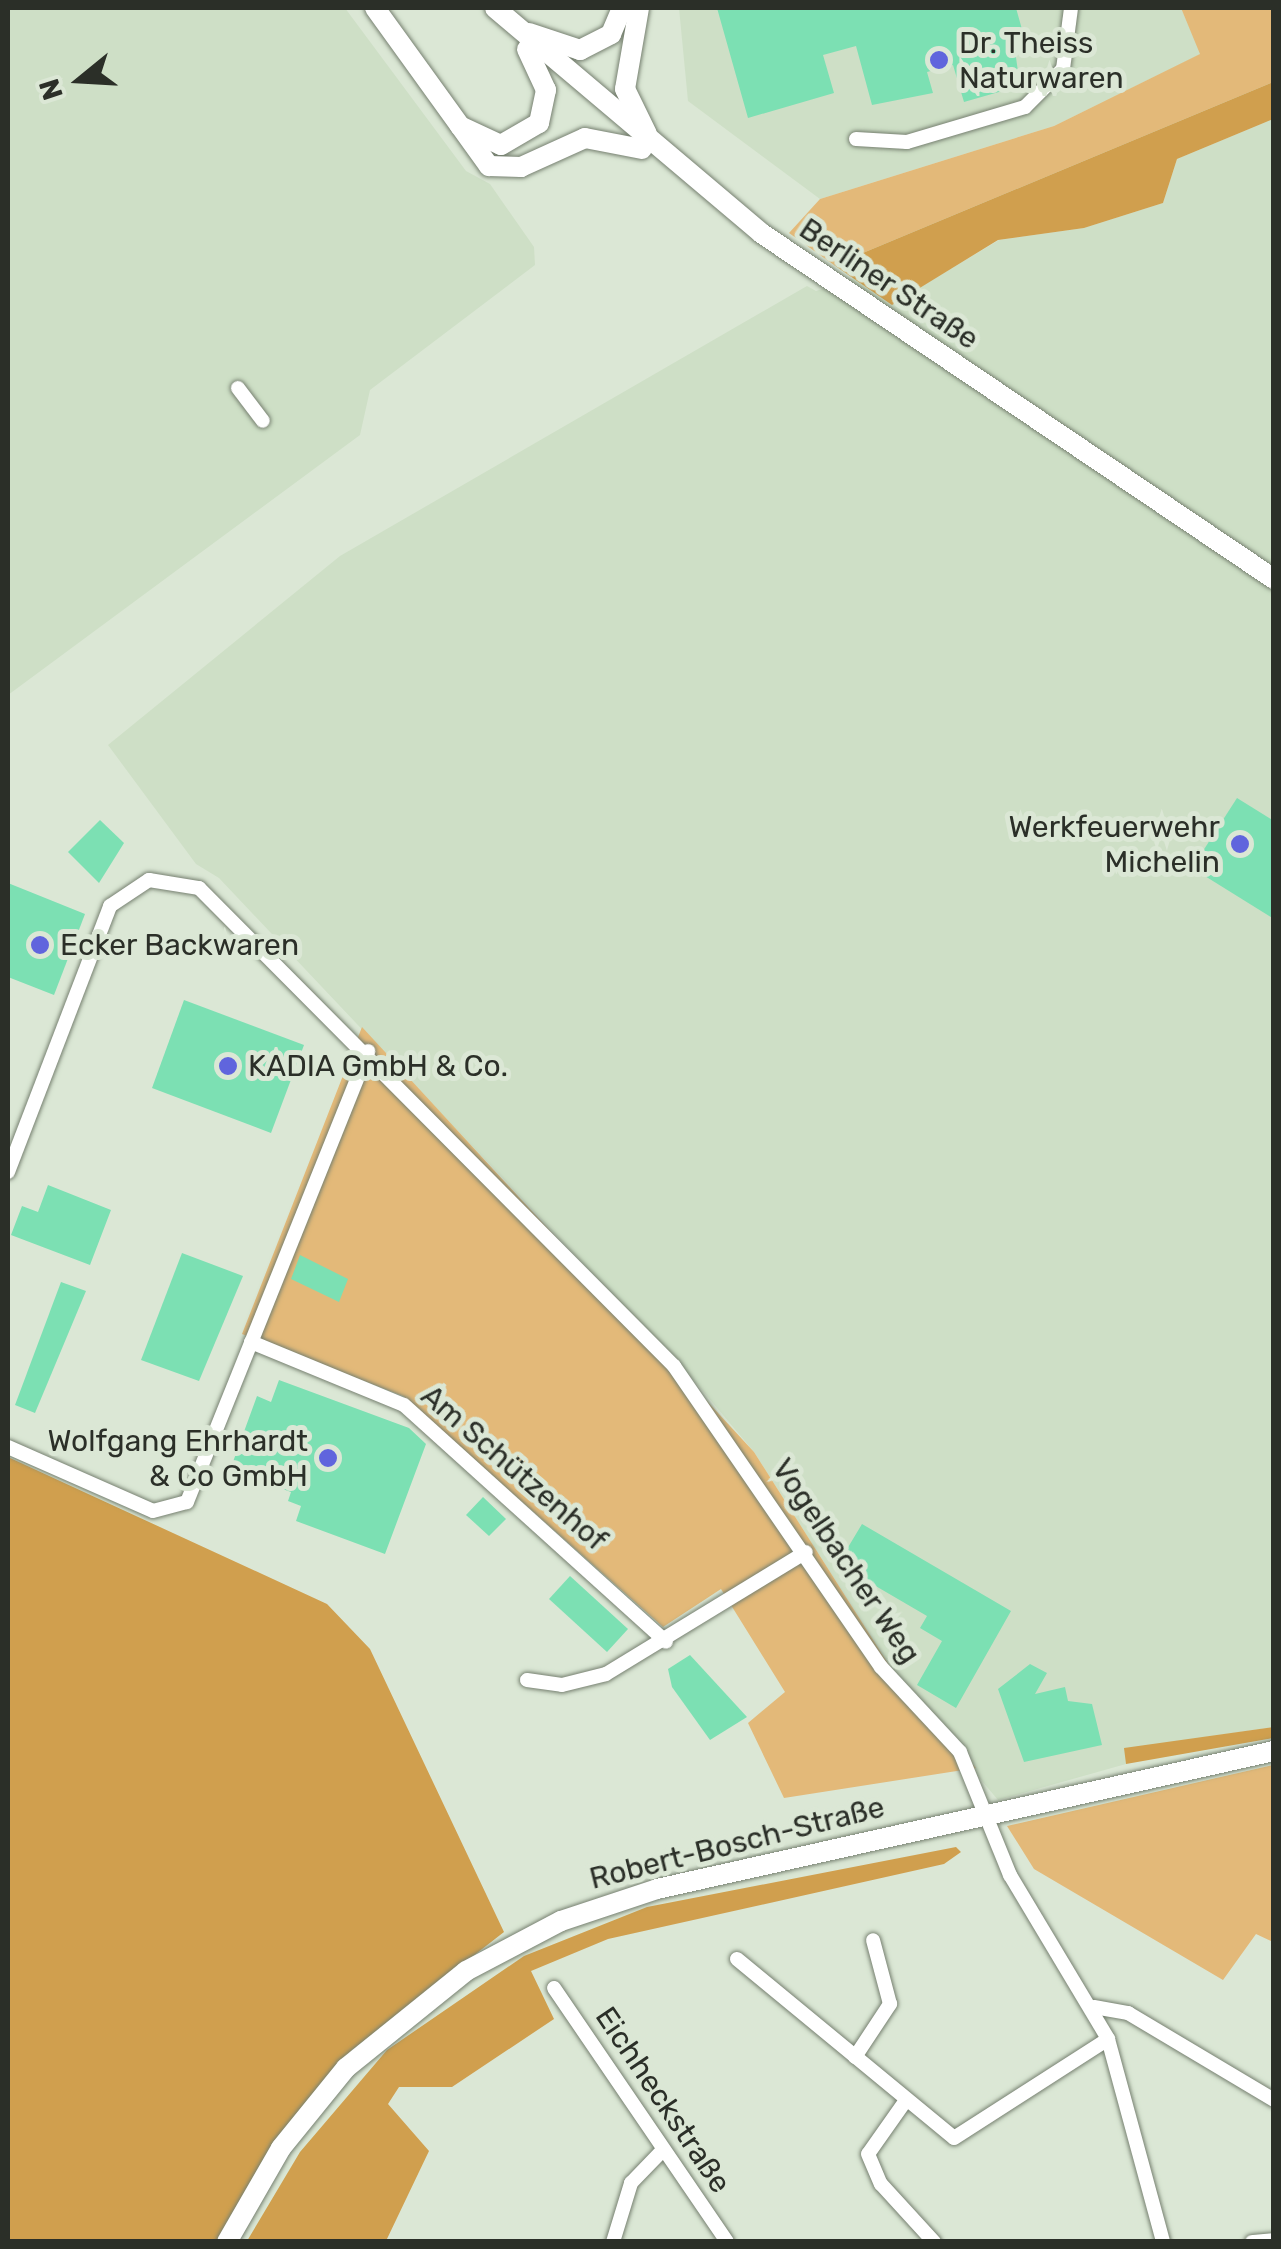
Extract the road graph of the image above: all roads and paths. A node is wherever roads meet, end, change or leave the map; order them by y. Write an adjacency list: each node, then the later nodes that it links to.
1 (375, 8): 6 (street)
2 (495, 8): 3 (street); 6 (street); 8 (street, Berliner Straße)
3 (622, 8)
4 (638, 8): 8 (street)
5 (1071, 8): 7 (street)
6 (446, 114): 8 (street)
7 (856, 139)
8 (674, 166): 11 (street, Berliner Straße)
9 (238, 388): 10 (street)
10 (263, 421)
11 (1274, 579)
12 (368, 1051): 13 (street, Vogelbacher Weg); 14 (street); 16 (street, Vogelbacher Weg)
13 (8, 1172)
14 (251, 1342): 15 (street); 17 (street, Am Schützenhof)
15 (8, 1447)
16 (806, 1552): 17 (street); 20 (street, Vogelbacher Weg)
17 (666, 1642): 18 (street)
18 (527, 1680)
19 (1274, 1751): 20 (street, Robert-Bosch-Straße)
20 (988, 1814): 24 (street, Vogelbacher Weg); 31 (street, Robert-Bosch-Straße)
21 (873, 1940): 26 (street)
22 (738, 1959): 26 (street)
23 (554, 1988): 29 (street, Eichheckstraße)
24 (1094, 2007): 25 (street, Vogelbacher Weg); 27 (street)
25 (1108, 2038): 28 (street); 35 (street, Vogelbacher Weg)
26 (855, 2057): 28 (street)
27 (1274, 2100)
28 (904, 2102): 34 (street)
29 (663, 2150): 32 (street); 33 (street, Eichheckstraße)
30 (1274, 2240): 36 (street)
31 (227, 2242)
32 (612, 2242)
33 (726, 2242)
34 (934, 2242)
35 (1162, 2242)
36 (1252, 2242)

